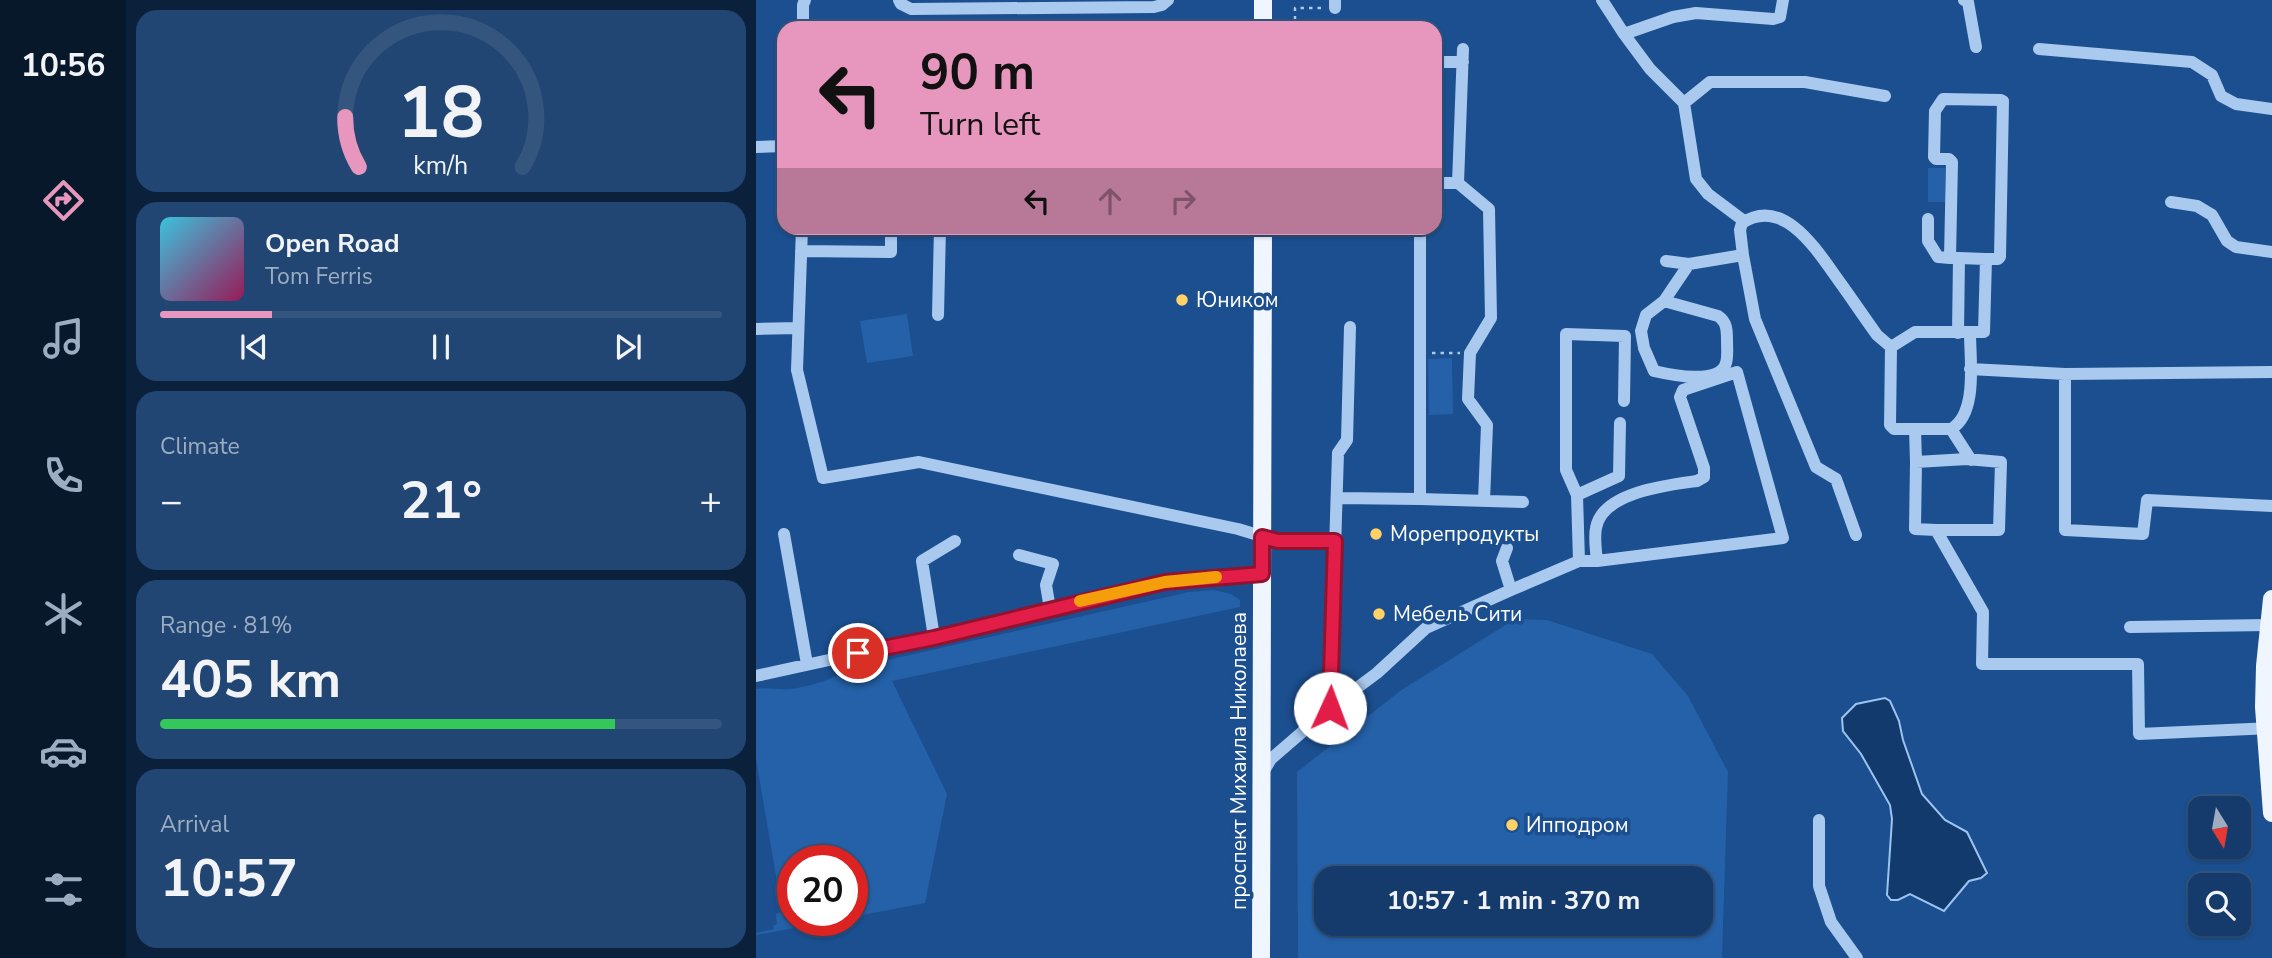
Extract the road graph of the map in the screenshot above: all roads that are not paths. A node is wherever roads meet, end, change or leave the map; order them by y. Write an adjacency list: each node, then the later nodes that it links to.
1 (805, 0): 10 (street)
2 (899, 0): 8 (street)
3 (1168, 0): 8 (street)
4 (1264, 0): 11 (main road)
5 (1602, 0): 12 (street)
6 (1783, 0): 9 (street)
7 (1964, 0): 13 (street)
8 (1077, 4)
9 (1697, 6): 12 (street)
10 (803, 21)
11 (1263, 21)
12 (1624, 34): 17 (street)
13 (1976, 47)
14 (2039, 49): 18 (street)
15 (1442, 60): 22 (street)
16 (1885, 96): 17 (street)
17 (1685, 103): 25 (street)
18 (2272, 109)
19 (777, 146): 20 (street)
20 (756, 147)
21 (1442, 183): 22 (street)
22 (1458, 183): 57 (street)
23 (2171, 202): 32 (street)
24 (1928, 219): 34 (street)
25 (1744, 221): 33 (street); 44 (street)
26 (802, 235): 31 (street)
27 (891, 235): 31 (street)
28 (940, 235): 39 (street)
29 (1263, 235): 63 (main road, проспект Михаила Николаева)
30 (1420, 235): 56 (street)
31 (801, 251): 41 (street)
32 (2272, 252)
33 (1743, 255): 37 (street); 62 (street)
34 (1955, 258): 35 (street); 35 (street); 43 (street)
35 (1986, 259): 43 (street)
36 (1666, 261): 37 (street)
37 (1689, 264): 38 (street)
38 (1664, 300): 38 (street)
39 (937, 315)
40 (1350, 327): 55 (street)
41 (798, 328): 42 (street); 63 (street)
42 (756, 329)
43 (1964, 333): 44 (street); 45 (street)
44 (1891, 348): 50 (street)
45 (1970, 369): 47 (street); 51 (street)
46 (2272, 373): 47 (street)
47 (2066, 374): 59 (street)
48 (1623, 401): 54 (street)
49 (1620, 423): 54 (street)
50 (1915, 429): 51 (street); 53 (street)
51 (1951, 429): 52 (street)
52 (1971, 460): 53 (street); 60 (street)
53 (1916, 461): 60 (street)
54 (1577, 495): 68 (street)
55 (1336, 498): 56 (street); 65 (street)
56 (1420, 499): 57 (street)
57 (1484, 501): 58 (street)
58 (1523, 502)
59 (2272, 506)
60 (1936, 530): 80 (street)
61 (784, 534): 77 (street)
62 (1856, 535)
63 (1262, 537): 65 (street); 70 (main road, проспект Михаила Николаева)
64 (955, 541): 76 (street)
65 (1335, 541): 79 (street)
66 (1507, 548): 71 (street)
67 (1019, 555): 73 (street)
68 (1579, 561): 69 (street); 71 (street)
69 (1597, 561): 69 (street)
70 (1262, 574): 73 (street); 81 (main road, проспект Михаила Николаева)
71 (1511, 590): 79 (street)
72 (2272, 599): 74 (main road)
73 (1050, 609): 76 (street)
74 (2269, 625): 75 (street); 80 (main road)
75 (2130, 627)
76 (934, 638): 77 (street)
77 (807, 664): 78 (street)
78 (756, 676)
79 (1330, 708): 81 (street)
80 (2269, 729): 82 (main road)
81 (1262, 775): 84 (main road, проспект Михаила Николаева)
82 (2272, 813)
83 (1819, 820): 85 (street)
84 (1261, 958)
85 (1857, 958)

